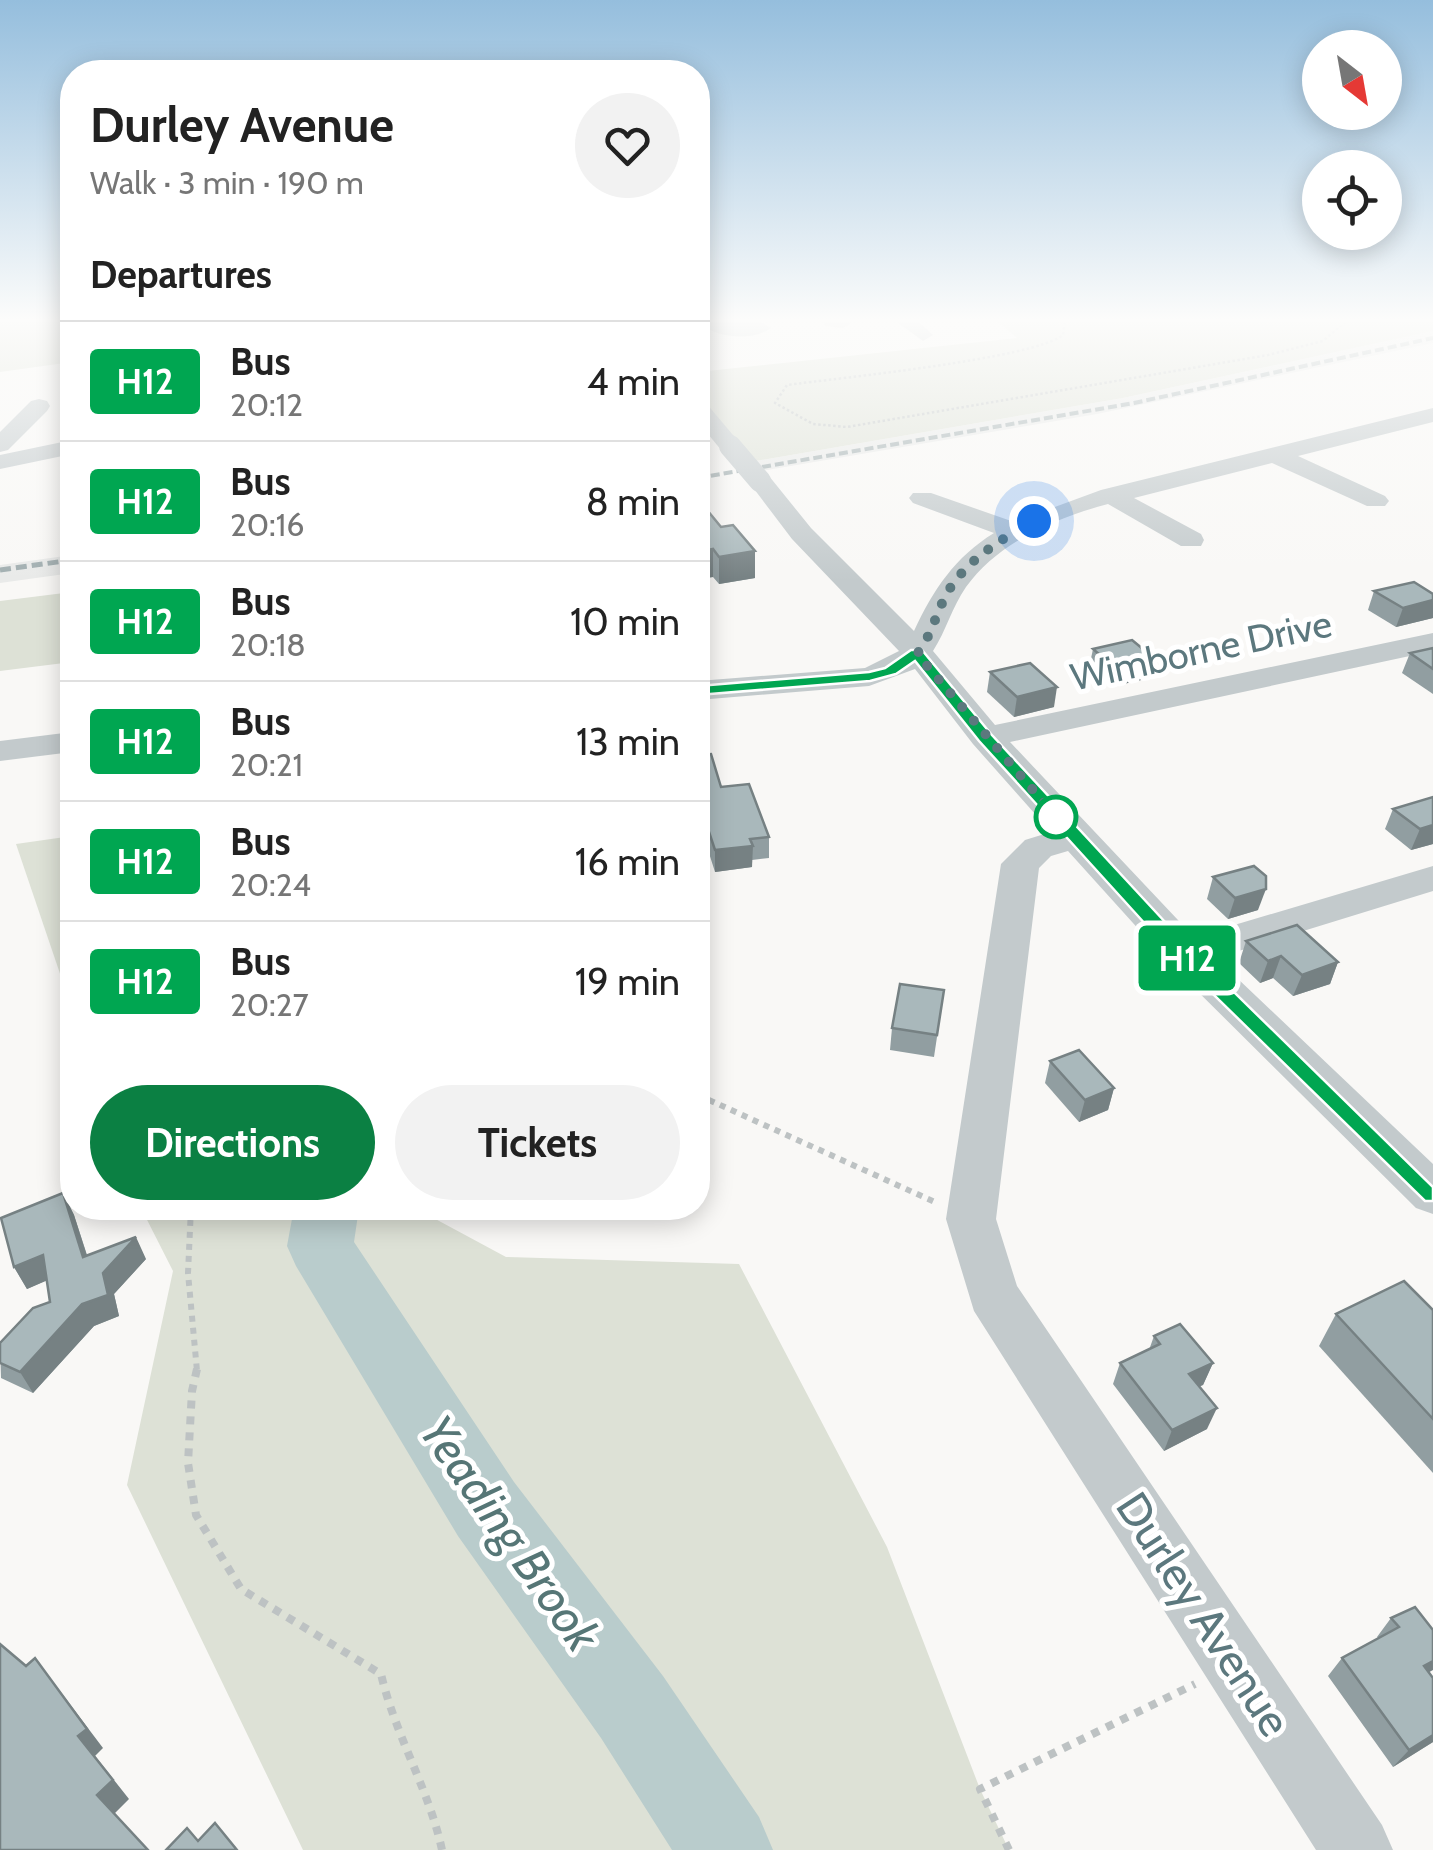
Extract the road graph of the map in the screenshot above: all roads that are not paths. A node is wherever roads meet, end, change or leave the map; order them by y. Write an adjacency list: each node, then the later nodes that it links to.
1 (37, 408): 4 (street)
2 (1430, 418): 6 (street)
3 (710, 422): 14 (street, bridge)
4 (0, 445)
5 (60, 450): 7 (street)
6 (1277, 456): 8 (street); 10 (street)
7 (0, 462)
8 (1110, 495): 11 (street); 12 (street)
9 (922, 498): 11 (street)
10 (1376, 501)
11 (1015, 531): 14 (street)
12 (1190, 540)
13 (1433, 642): 16 (street, Wimborne Drive)
14 (917, 654): 15 (street); 16 (street)
15 (710, 689)
16 (985, 737): 19 (street)
17 (60, 744): 18 (street)
18 (0, 751)
19 (1074, 837): 21 (street); 23 (street, Durley Avenue)
20 (1433, 878): 21 (street)
21 (1184, 954): 22 (street)
22 (1433, 1194)
23 (1357, 1850)

